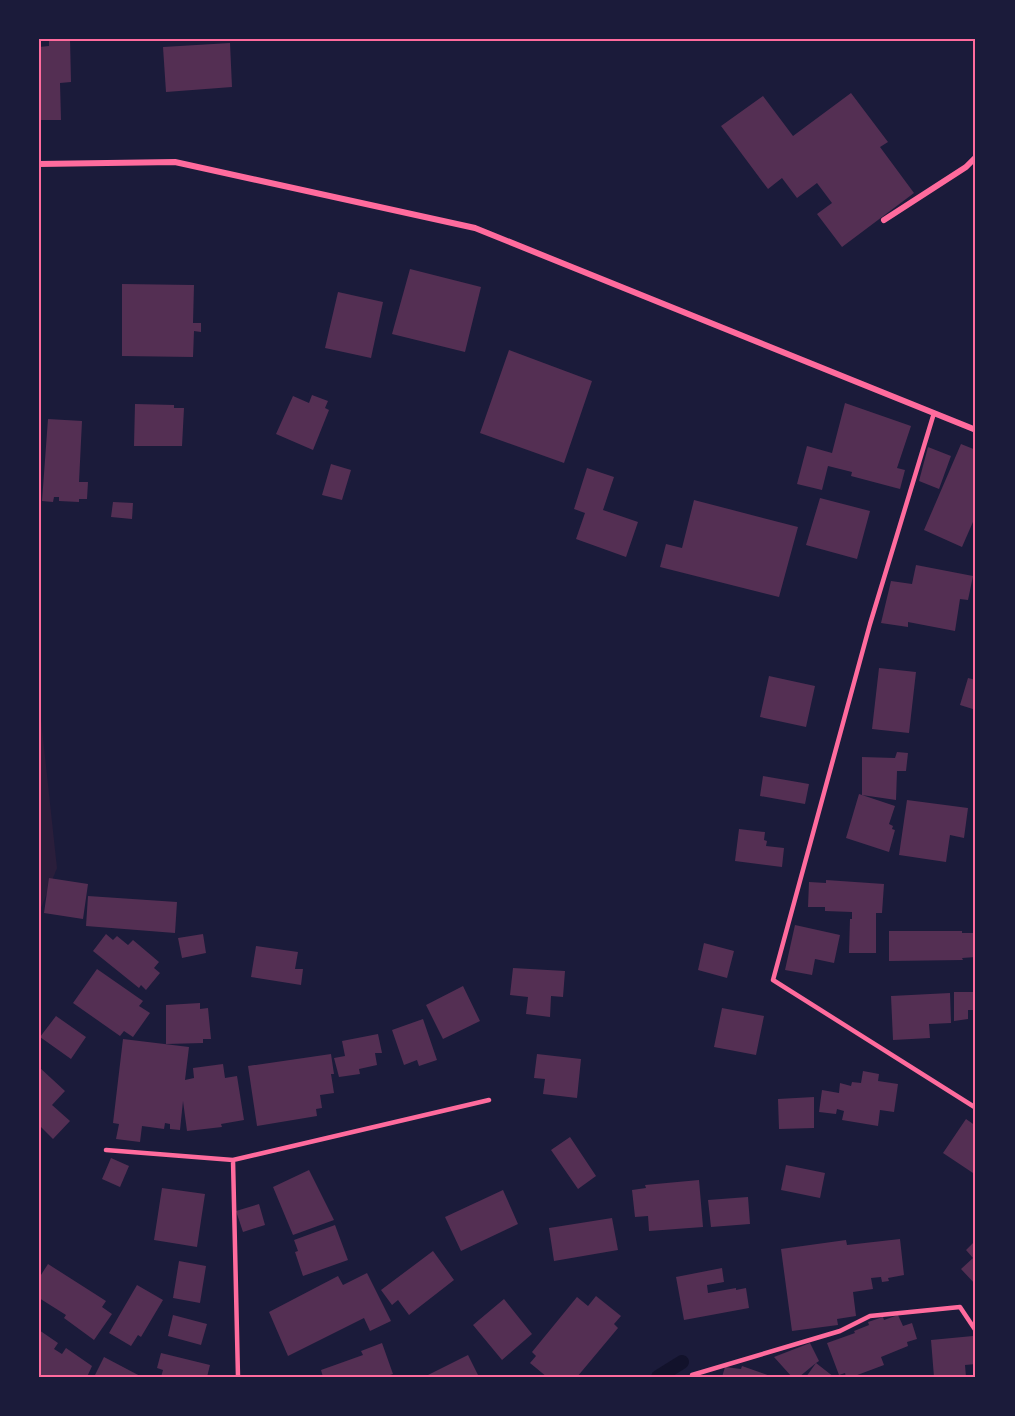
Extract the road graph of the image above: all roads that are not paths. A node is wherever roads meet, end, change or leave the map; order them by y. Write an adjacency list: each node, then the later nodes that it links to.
1 (976, 157): 3 (street)
2 (39, 164): 4 (street)
3 (884, 220)
4 (934, 413): 5 (street); 7 (lane)
5 (976, 430)
6 (489, 1100): 9 (lane)
7 (976, 1108)
8 (106, 1150): 9 (lane)
9 (233, 1160): 11 (lane)
10 (976, 1330): 12 (lane)
11 (238, 1377)
12 (692, 1377)

